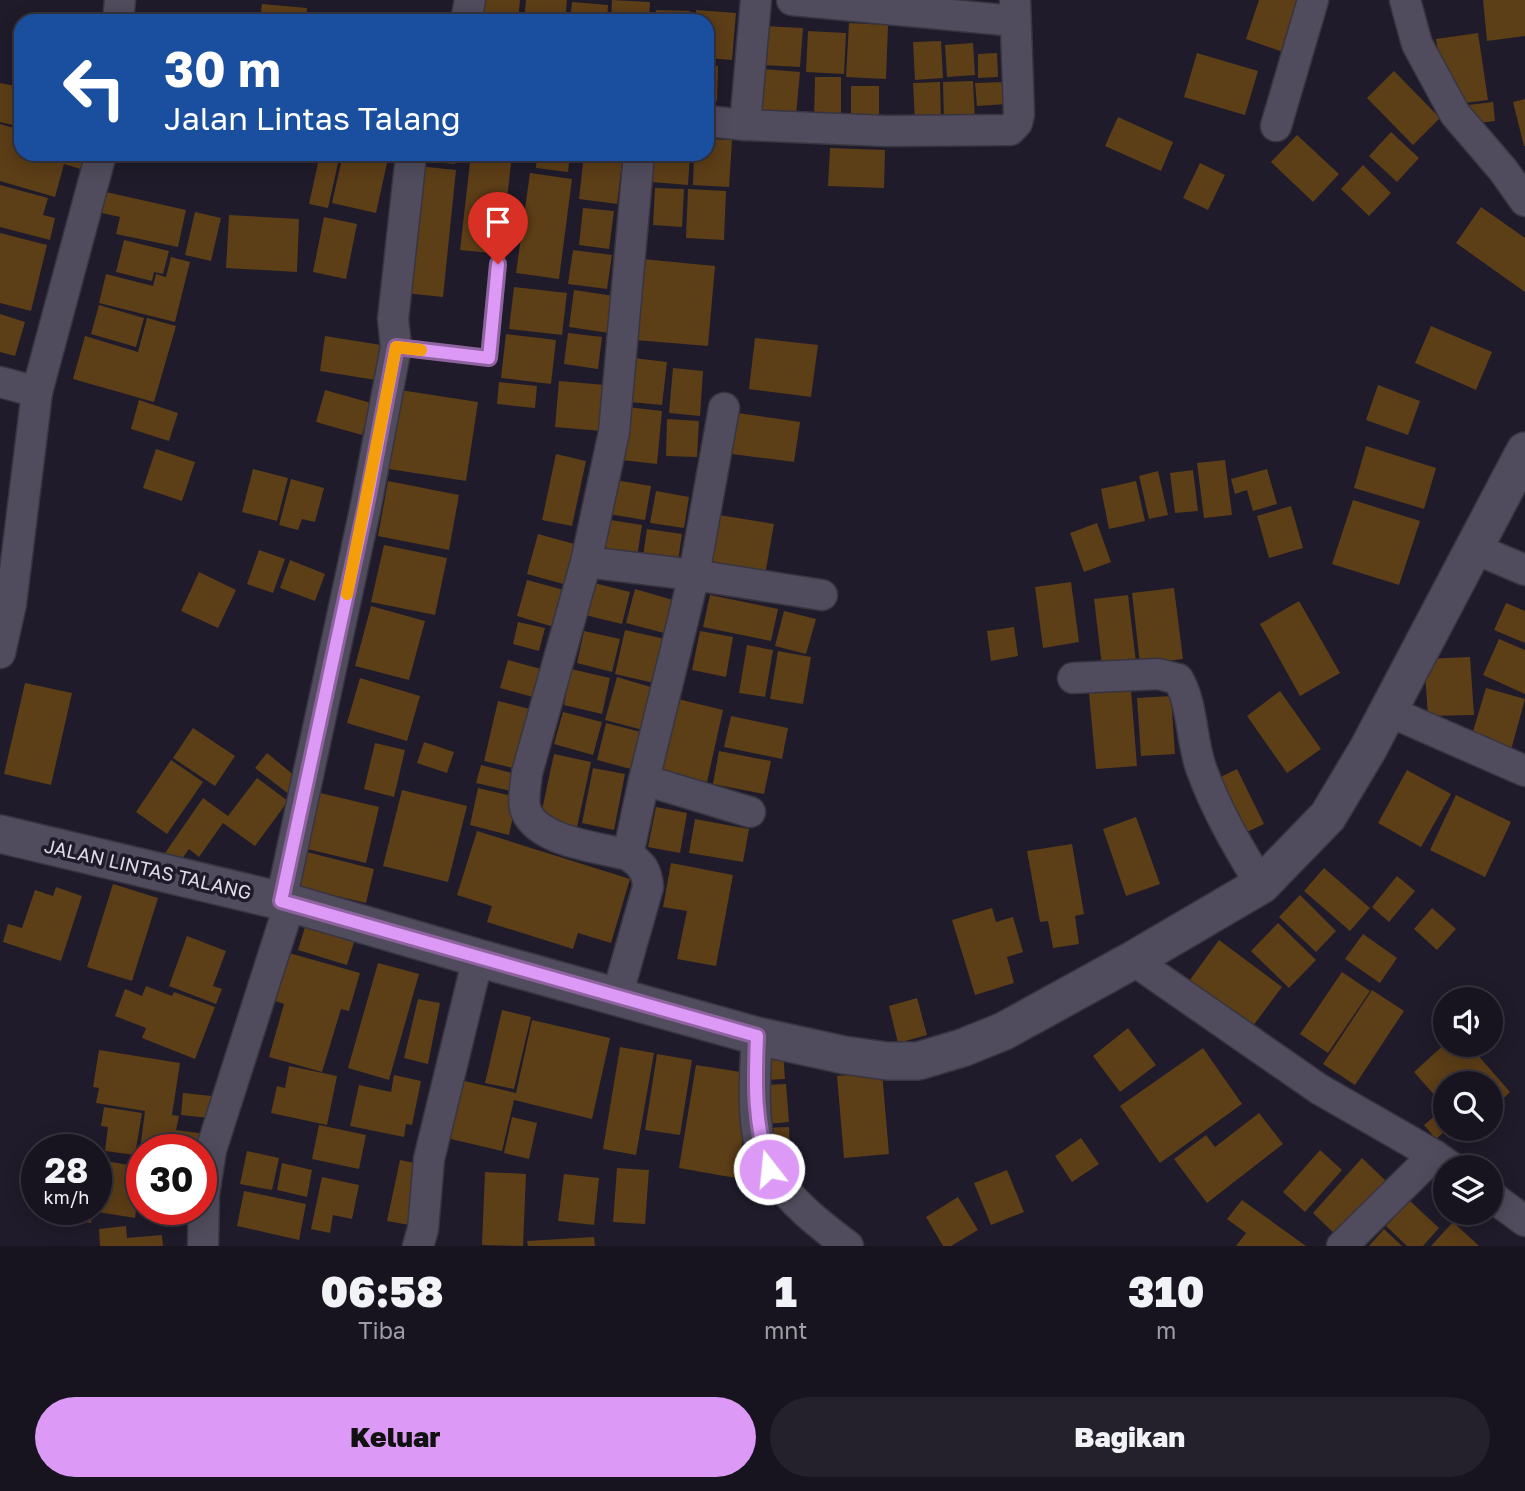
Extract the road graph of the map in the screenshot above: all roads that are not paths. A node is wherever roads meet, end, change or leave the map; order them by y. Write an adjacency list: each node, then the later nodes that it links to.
1 (756, 0): 7 (street)
2 (792, 0): 5 (street)
3 (1312, 0): 8 (street)
4 (1405, 0): 12 (street)
5 (1015, 11): 7 (street)
6 (714, 122): 7 (street)
7 (745, 125)
8 (1276, 126)
9 (99, 161): 16 (street)
10 (638, 161): 20 (street)
11 (410, 165): 14 (street)
12 (1525, 201)
13 (498, 264): 14 (lane)
14 (396, 347): 33 (street)
15 (0, 382): 16 (street)
16 (37, 392): 24 (street)
17 (724, 408): 22 (street)
18 (1525, 452): 19 (street, JALAN LINTAS TALANG)
19 (1473, 548): 21 (street); 26 (street, JALAN LINTAS TALANG)
20 (586, 562): 22 (street); 31 (street)
21 (1525, 570)
22 (694, 575): 23 (street); 28 (street)
23 (822, 595)
24 (0, 653)
25 (1073, 678): 32 (street)
26 (1388, 711): 27 (street); 32 (street, JALAN LINTAS TALANG)
27 (1525, 771)
28 (644, 780): 29 (street); 31 (street)
29 (750, 812)
30 (0, 834): 33 (street, JALAN LINTAS TALANG)
31 (628, 855): 36 (street)
32 (1261, 885): 35 (street, JALAN LINTAS TALANG)
33 (285, 902): 34 (street, JALAN LINTAS TALANG); 43 (street)
34 (478, 958): 36 (street, JALAN LINTAS TALANG); 44 (street)
35 (1133, 960): 37 (street, JALAN LINTAS TALANG); 38 (street)
36 (617, 996): 37 (street, JALAN LINTAS TALANG)
37 (757, 1036): 45 (street)
38 (1433, 1155)
39 (1433, 1169): 46 (street)
40 (1503, 1205): 41 (street)
41 (1525, 1221)
42 (1525, 1241): 47 (street)
43 (204, 1246)
44 (418, 1246)
45 (848, 1246)
46 (1342, 1246)
47 (1520, 1246)

